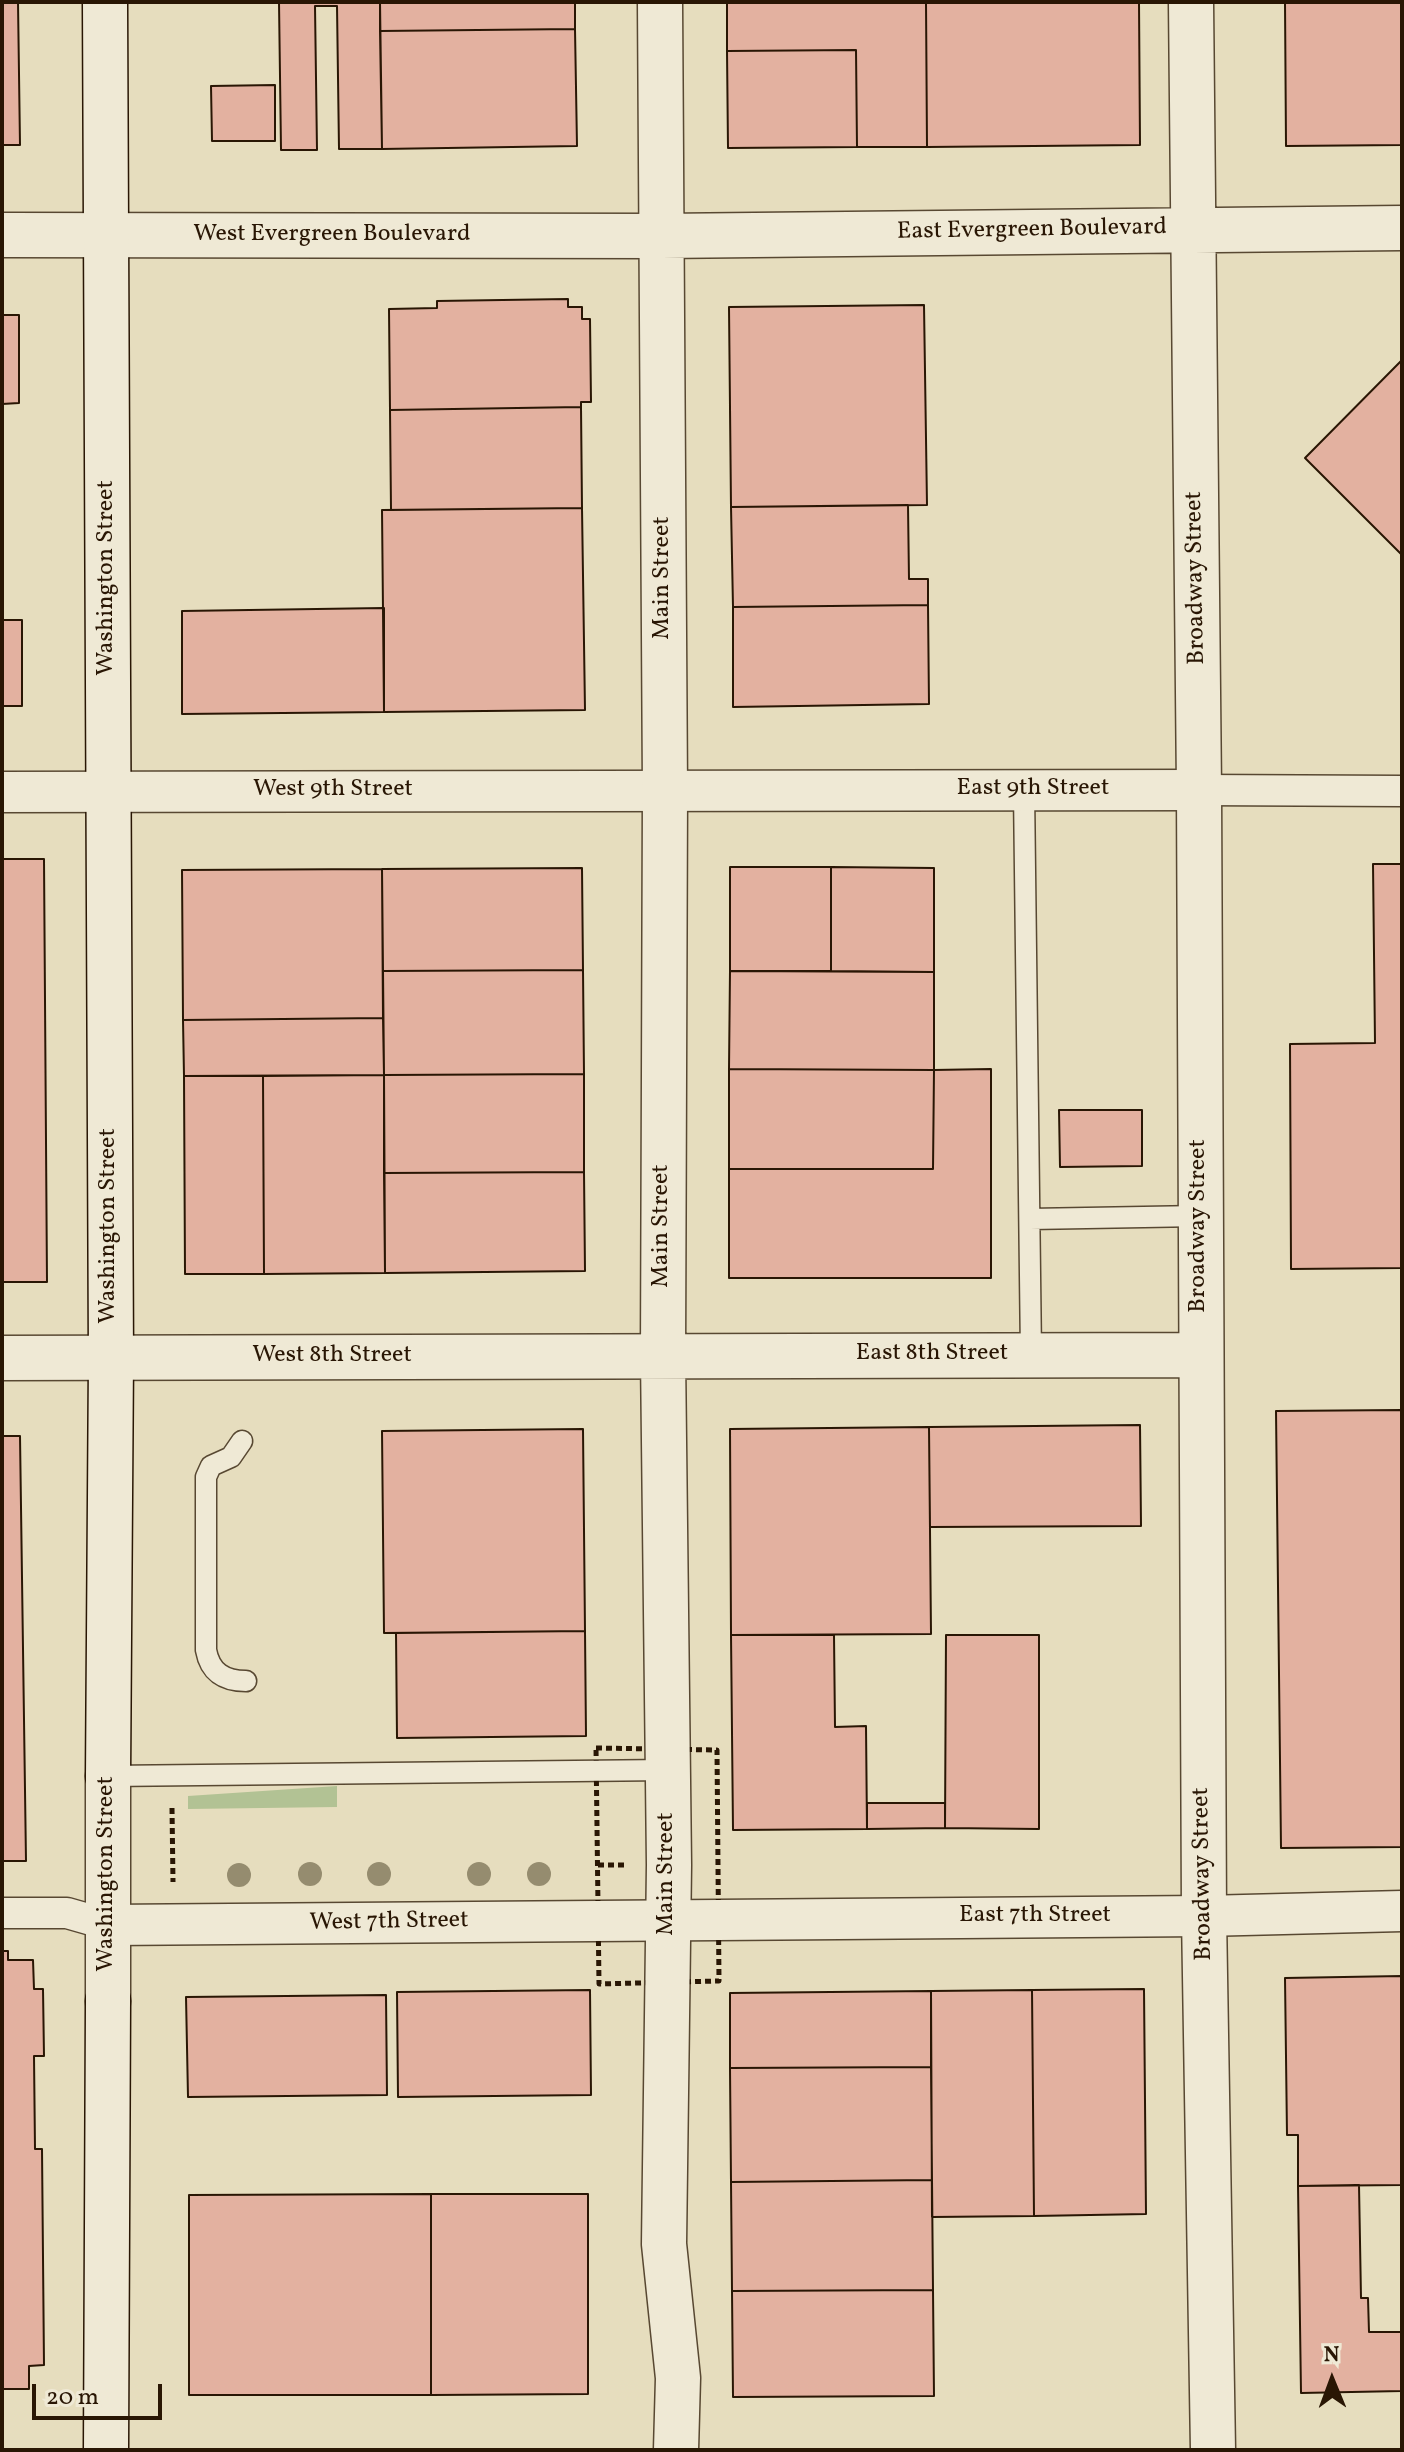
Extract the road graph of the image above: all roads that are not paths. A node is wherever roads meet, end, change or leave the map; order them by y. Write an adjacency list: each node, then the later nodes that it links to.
1 (105, 2): 7 (street, Washington Street)
2 (660, 2): 8 (street, Main Street)
3 (1191, 2): 5 (street, Broadway Street)
4 (1402, 228): 5 (street, East Evergreen Boulevard)
5 (1192, 230): 8 (street, East Evergreen Boulevard); 10 (street, Broadway Street)
6 (2, 235): 7 (street, West Evergreen Boulevard)
7 (106, 235): 8 (street, West Evergreen Boulevard); 11 (street, Washington Street)
8 (662, 236): 12 (street, Main Street)
9 (1024, 790): 10 (street, East 9th Street); 12 (street, East 9th Street); 16 (lane)
10 (1199, 790): 13 (street, East 9th Street); 15 (street, Broadway Street)
11 (108, 791): 12 (street, West 9th Street); 14 (street, West 9th Street); 21 (street, Washington Street)
12 (665, 791): 19 (street, Main Street)
13 (1402, 791)
14 (2, 792)
15 (1200, 1216): 16 (lane); 18 (street, Broadway Street)
16 (1030, 1219): 17 (lane)
17 (1031, 1355): 18 (street, East 8th Street); 19 (street, East 8th Street)
18 (1201, 1355): 28 (street, Broadway Street)
19 (663, 1356): 21 (street, West 8th Street); 24 (street, Main Street)
20 (2, 1358): 21 (street, West 8th Street)
21 (111, 1358): 25 (street, Washington Street)
22 (242, 1441): 23 (lane)
23 (246, 1681)
24 (668, 1770): 25 (lane); 29 (street, Main Street)
25 (108, 1776): 30 (street, Washington Street)
26 (1402, 1911): 28 (street, East 7th Street)
27 (2, 1913): 30 (street)
28 (1204, 1916): 29 (street, East 7th Street); 33 (street, Broadway Street)
29 (669, 1920): 30 (street, West 7th Street); 32 (street, Main Street)
30 (109, 1925): 31 (street, Washington Street)
31 (106, 2450)
32 (676, 2450)
33 (1213, 2450)

